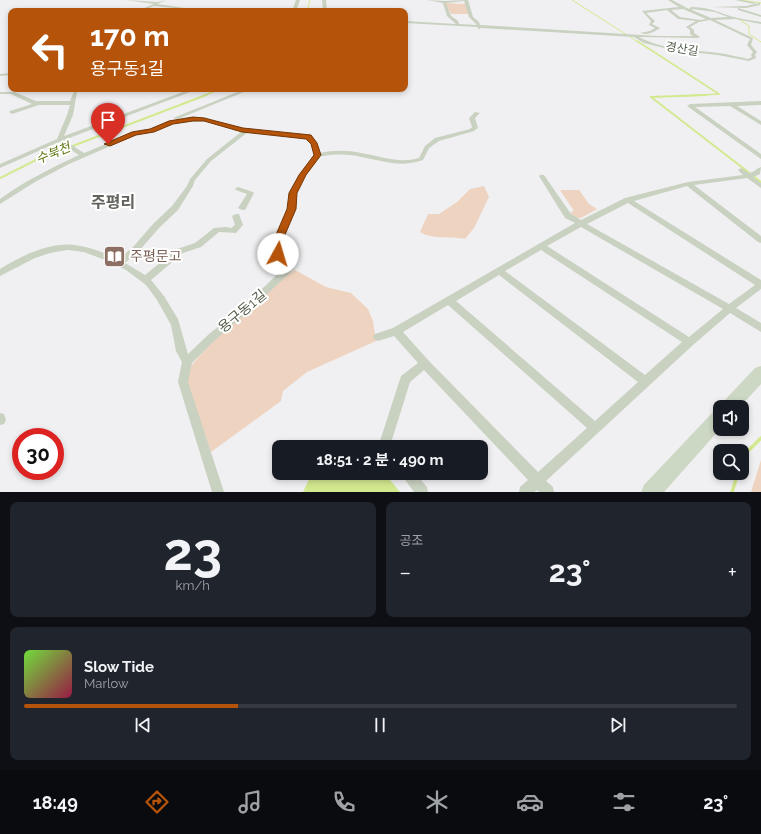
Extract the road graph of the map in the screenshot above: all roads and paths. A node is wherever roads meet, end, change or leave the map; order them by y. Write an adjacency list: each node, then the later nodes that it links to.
1 (128, 0): 8 (street)
2 (165, 0): 8 (street)
3 (430, 0): 7 (street)
4 (465, 0): 7 (street); 25 (street)
5 (670, 0): 14 (street, 경산길)
6 (737, 0): 9 (street)
7 (444, 2): 24 (street)
8 (158, 3): 10 (street)
9 (760, 4): 11 (street)
10 (154, 6): 12 (street); 13 (street)
11 (733, 7): 15 (street); 18 (street)
12 (148, 8)
13 (174, 8)
14 (684, 8): 16 (street, 경산길); 17 (street, 경산길)
15 (699, 8): 17 (street); 19 (street)
16 (668, 9): 21 (street, 경산길); 26 (street, 경산길)
17 (690, 11): 20 (street, 경산길)
18 (761, 16)
19 (734, 18): 20 (street, 경산길); 23 (street)
20 (712, 19): 21 (street, 경산길); 28 (street, 경산길)
21 (698, 20): 26 (street, 경산길)
22 (408, 22): 24 (street)
23 (761, 23)
24 (458, 26): 25 (street)
25 (479, 28): 26 (street)
26 (631, 36): 28 (street, 경산길)
27 (720, 48): 28 (street)
28 (732, 58)
29 (75, 92): 33 (street)
30 (188, 92): 42 (street)
31 (241, 92): 41 (street)
32 (0, 93): 35 (street)
33 (72, 103): 35 (street); 42 (street)
34 (761, 103): 36 (street)
35 (38, 104): 37 (street)
36 (730, 104): 39 (street); 45 (street)
37 (12, 112)
38 (477, 113): 44 (street)
39 (761, 123)
40 (248, 130): 41 (street); 44 (street); 61 (street)
41 (134, 134): 43 (street)
42 (60, 141): 43 (street); 46 (street)
43 (83, 155): 55 (street)
44 (318, 155): 72 (street, 용구동1길)
45 (761, 157)
46 (0, 166)
47 (741, 170): 50 (street)
48 (759, 171): 50 (street)
49 (542, 176): 58 (street)
50 (748, 176): 51 (street); 52 (street)
51 (688, 184): 54 (street); 59 (street)
52 (761, 186)
53 (238, 189): 56 (street)
54 (628, 200): 58 (street); 65 (street)
55 (0, 202)
56 (242, 208)
57 (236, 216): 64 (street)
58 (580, 224): 60 (street); 67 (street)
59 (761, 240)
60 (542, 246): 62 (street); 71 (street)
61 (120, 263): 63 (street); 64 (street)
62 (498, 271): 66 (street); 75 (street)
63 (0, 273)
64 (145, 280): 72 (street)
65 (761, 284): 67 (street)
66 (449, 300): 69 (street); 78 (street)
67 (729, 308): 68 (street); 71 (street)
68 (761, 328)
69 (396, 331): 70 (street); 73 (street)
70 (378, 337)
71 (689, 342): 75 (street)
72 (187, 361): 82 (street)
73 (425, 364): 79 (street); 81 (street)
74 (761, 373): 76 (street)
75 (645, 381): 78 (street)
76 (736, 400)
77 (713, 425): 86 (street)
78 (595, 428): 81 (street)
79 (386, 440)
80 (413, 480): 83 (street)
81 (538, 480): 84 (street); 85 (street)
82 (218, 492)
83 (422, 492)
84 (525, 492)
85 (548, 492)
86 (651, 492)

